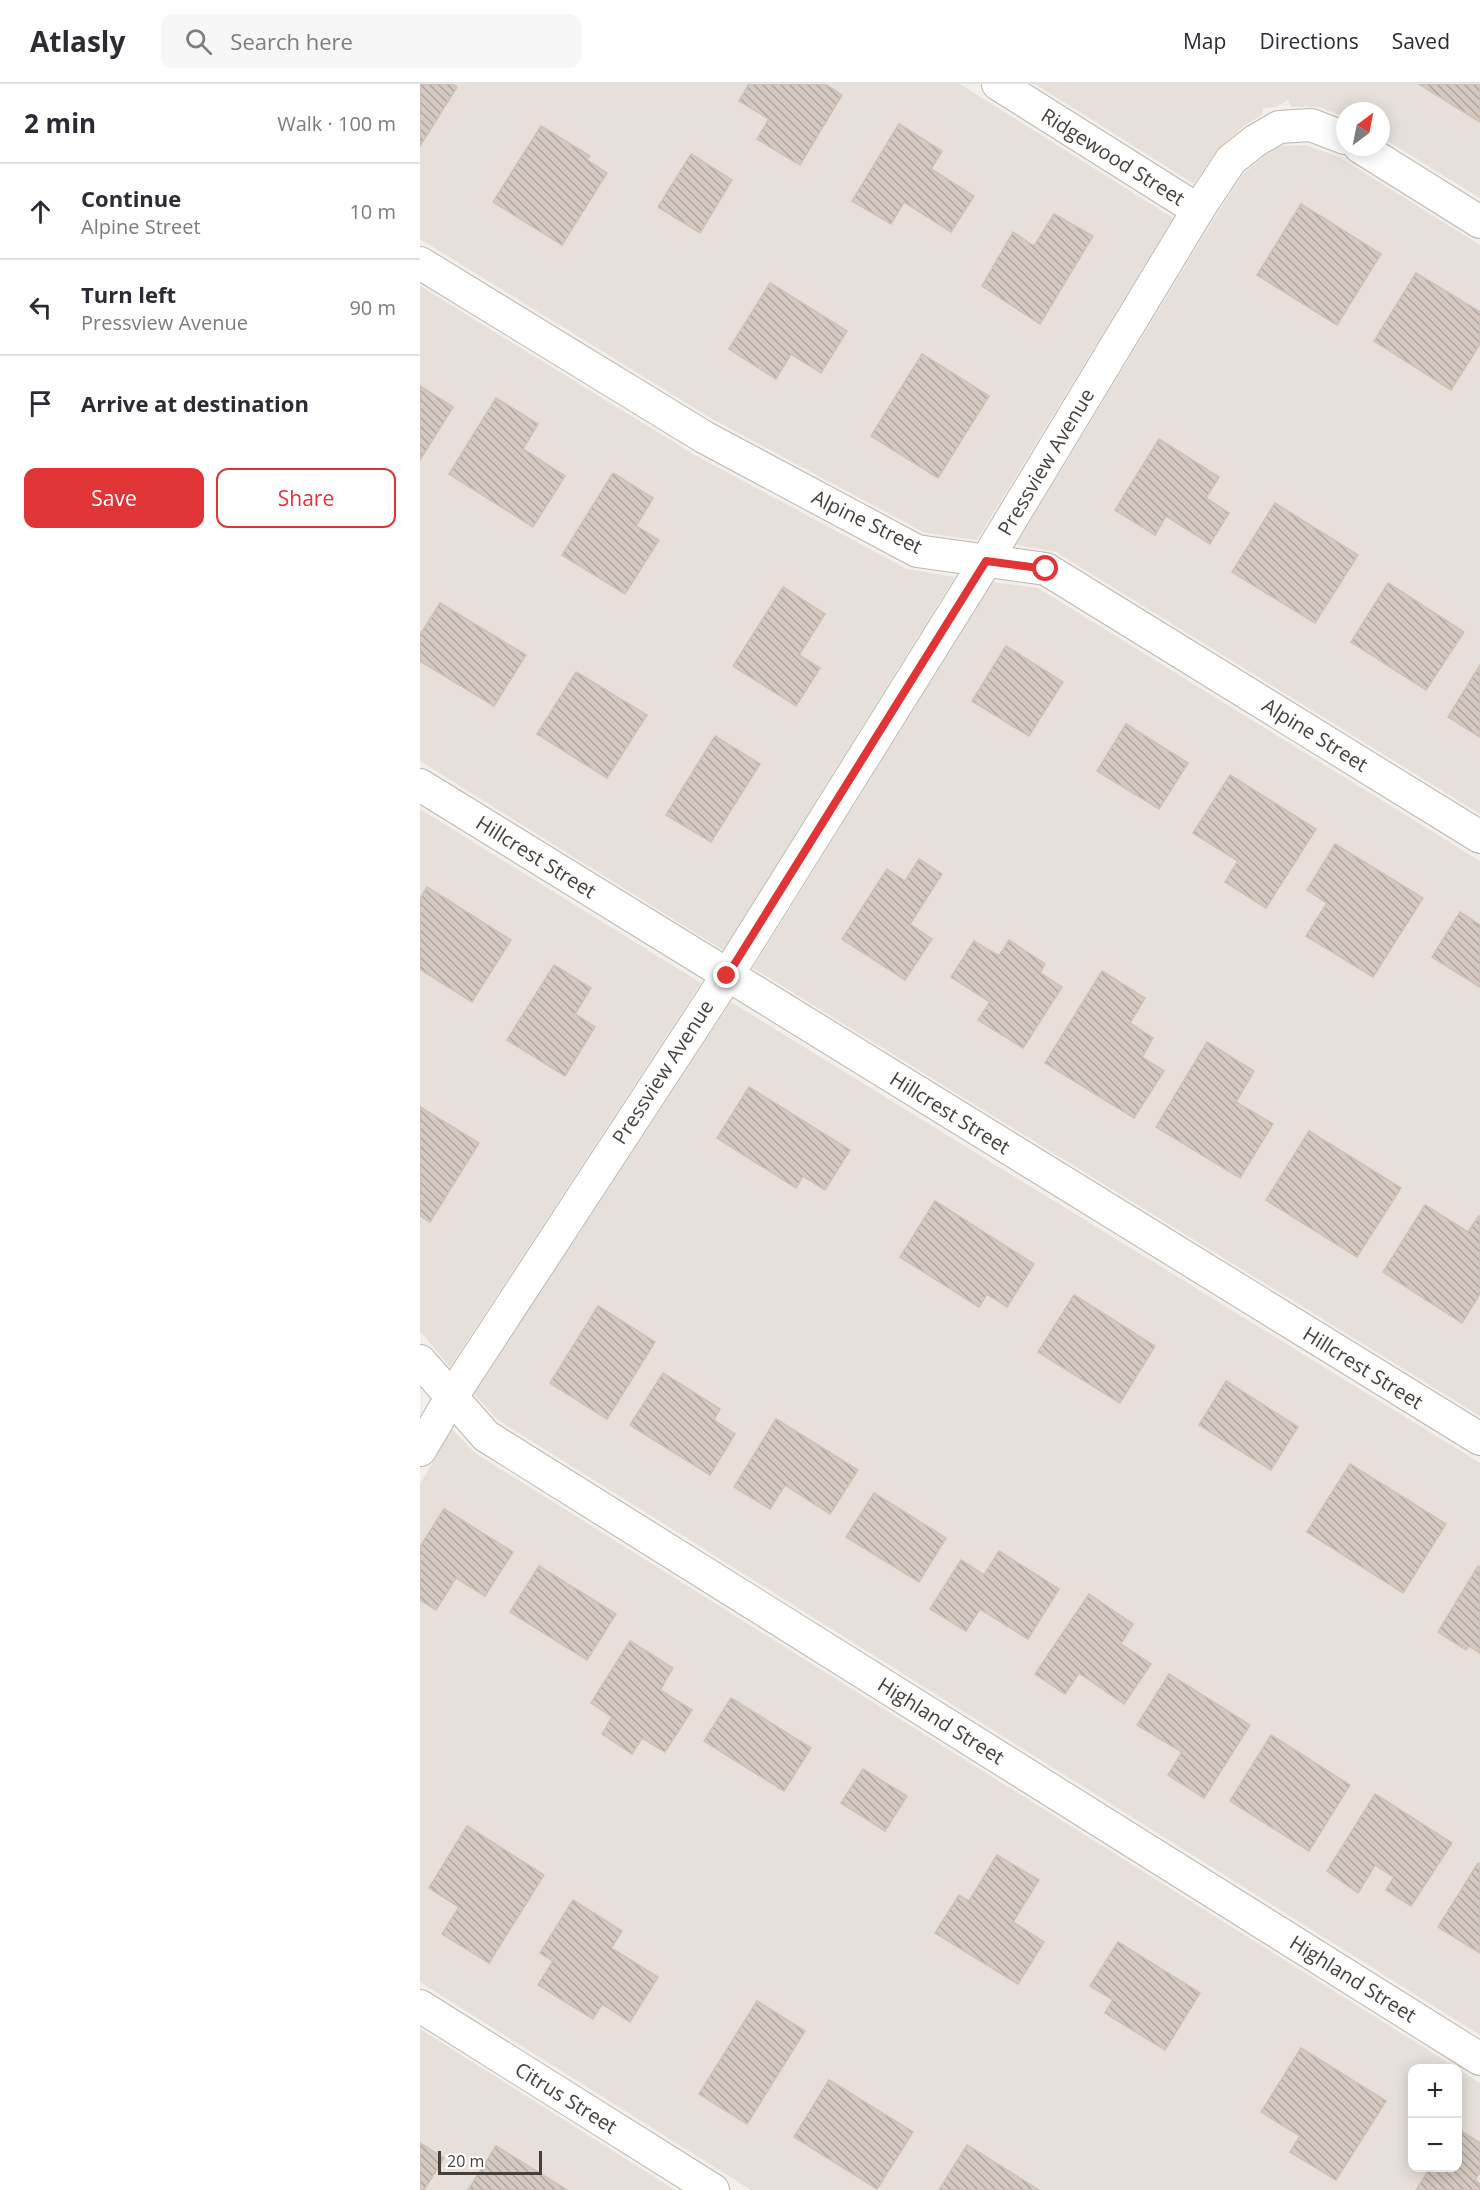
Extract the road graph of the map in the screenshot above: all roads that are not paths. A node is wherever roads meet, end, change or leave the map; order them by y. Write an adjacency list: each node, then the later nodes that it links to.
1 (998, 84): 4 (street, Ridgewood Street)
2 (1336, 135): 4 (street, Pressview Avenue)
3 (1374, 156): 5 (street)
4 (1198, 210): 7 (street, Pressview Avenue)
5 (1480, 222)
6 (420, 263): 7 (street, Alpine Street)
7 (986, 561): 9 (street, Alpine Street); 10 (street, Pressview Avenue)
8 (420, 785): 10 (street, Hillcrest Street)
9 (1480, 837)
10 (727, 976): 12 (street, Pressview Avenue); 13 (street, Hillcrest Street)
11 (420, 1361): 12 (street, Highland Street)
12 (451, 1398): 14 (street, Pressview Avenue); 16 (street, Highland Street)
13 (1480, 1439)
14 (420, 1450)
15 (420, 2006): 17 (street, Citrus Street)
16 (1480, 2059)
17 (713, 2190)

